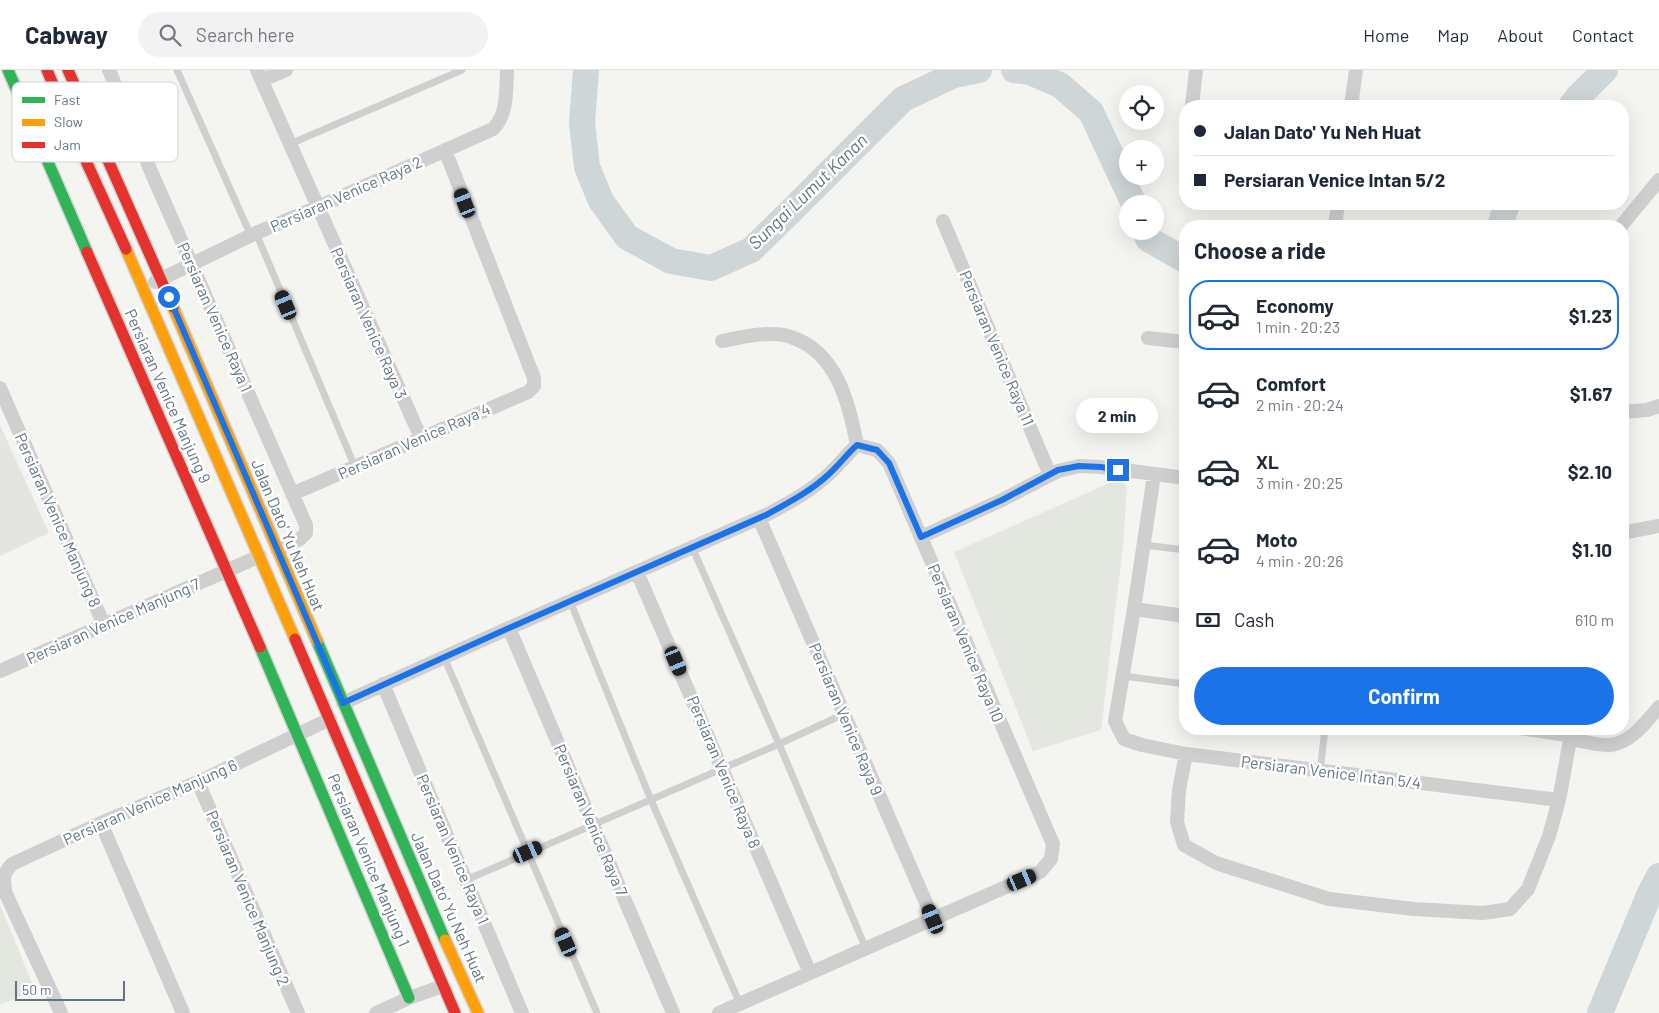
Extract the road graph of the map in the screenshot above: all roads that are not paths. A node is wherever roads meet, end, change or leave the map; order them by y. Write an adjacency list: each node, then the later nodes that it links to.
1 (8, 70): 12 (main road, Persiaran Venice Manjung 9)
2 (47, 70): 13 (main road, Jalan Dato' Yu Neh Huat)
3 (68, 70): 14 (main road, Jalan Dato' Yu Neh Huat)
4 (109, 70): 15 (street, Persiaran Venice Raya 1)
5 (177, 70): 28 (lane)
6 (286, 70): 11 (street)
7 (462, 70): 18 (lane)
8 (507, 70): 19 (street, Persiaran Venice Raya 2)
9 (1196, 70): 16 (street)
10 (1356, 70): 17 (street)
11 (259, 75): 18 (street, Persiaran Venice Raya 3)
12 (13, 82)
13 (52, 82)
14 (73, 82)
15 (114, 82)
16 (1193, 100)
17 (1352, 100)
18 (290, 144): 25 (street, Persiaran Venice Raya 3)
19 (445, 150): 25 (street, Persiaran Venice Raya 2); 38 (street, Persiaran Venice Raya 4)
20 (48, 162): 55 (main road, Persiaran Venice Manjung 9)
21 (86, 162): 31 (main road, Jalan Dato' Yu Neh Huat)
22 (109, 162): 30 (main road, Jalan Dato' Yu Neh Huat)
23 (147, 162): 29 (street, Persiaran Venice Raya 1)
24 (1659, 180): 26 (street)
25 (318, 207): 28 (street, Persiaran Venice Raya 2); 38 (street, Persiaran Venice Raya 3)
26 (1626, 220)
27 (943, 222): 41 (street, Persiaran Venice Raya 11)
28 (253, 234): 29 (street, Persiaran Venice Raya 2); 40 (lane)
29 (192, 263): 30 (street, Persiaran Venice Raya 2); 44 (street, Persiaran Venice Raya 1)
30 (161, 279): 31 (street, Persiaran Venice Raya 2); 45 (main road, Jalan Dato' Yu Neh Huat)
31 (143, 287): 54 (main road, Jalan Dato' Yu Neh Huat)
32 (1148, 338): 34 (street)
33 (722, 341): 39 (street)
34 (1179, 341)
35 (0, 388): 61 (street, Persiaran Venice Manjung 8)
36 (1659, 406): 37 (street)
37 (1629, 411)
38 (421, 438): 40 (street, Persiaran Venice Raya 4)
39 (857, 445): 46 (street); 49 (street, Persiaran Venice Raya 10)
40 (355, 467): 44 (street, Persiaran Venice Raya 4)
41 (1050, 475): 42 (street); 49 (street)
42 (1154, 475): 43 (street); 50 (street)
43 (1179, 477)
44 (292, 494): 52 (street, Persiaran Venice Raya 1)
45 (259, 508): 52 (main road, Jalan Dato' Yu Neh Huat); 54 (main road)
46 (759, 518): 51 (street); 70 (street, Persiaran Venice Raya 9)
47 (1659, 526): 48 (street)
48 (1629, 532)
49 (921, 537): 89 (street, Persiaran Venice Raya 10)
50 (1144, 545): 53 (lane); 59 (street)
51 (692, 547): 56 (street); 76 (lane)
52 (277, 549): 57 (main road, Jalan Dato' Yu Neh Huat)
53 (1179, 549)
54 (260, 556): 55 (street, Persiaran Venice Manjung 7); 57 (main road); 71 (main road, Jalan Dato' Yu Neh Huat)
55 (227, 570): 61 (street, Persiaran Venice Manjung 7); 72 (main road, Persiaran Venice Manjung 9)
56 (637, 572): 58 (street); 78 (street, Persiaran Venice Raya 8)
57 (296, 595): 68 (main road, Jalan Dato' Yu Neh Huat)
58 (570, 601): 62 (street); 81 (lane)
59 (1134, 610): 60 (street); 65 (street)
60 (1179, 615)
61 (104, 625): 64 (street, Persiaran Venice Manjung 7)
62 (509, 628): 63 (street); 84 (street, Persiaran Venice Raya 7)
63 (444, 656): 67 (street); 87 (lane)
64 (0, 671)
65 (1123, 676): 66 (lane); 77 (street, Persiaran Venice Intan 5/4)
66 (1179, 683)
67 (383, 684): 68 (street); 88 (street, Persiaran Venice Raya 1)
68 (343, 703): 85 (main road, Jalan Dato' Yu Neh Huat)
69 (1659, 707): 75 (street)
70 (844, 714): 76 (lane); 89 (street, Persiaran Venice Raya 9)
71 (330, 719): 72 (street, Persiaran Venice Manjung 6); 86 (main road, Jalan Dato' Yu Neh Huat)
72 (298, 734): 80 (street, Persiaran Venice Manjung 6); 93 (main road, Persiaran Venice Manjung 1)
73 (1325, 735): 79 (lane)
74 (1572, 735): 82 (street)
75 (1575, 735)
76 (780, 744): 78 (lane); 90 (lane)
77 (1186, 754): 79 (street, Persiaran Venice Intan 5/4); 82 (street)
78 (722, 768): 81 (lane); 91 (street, Persiaran Venice Raya 8)
79 (1320, 771): 82 (street, Persiaran Venice Intan 5/4)
80 (198, 782): 83 (street, Persiaran Venice Manjung 6); 97 (street, Persiaran Venice Manjung 2)
81 (651, 800): 84 (lane); 94 (lane)
82 (1559, 800)
83 (101, 823): 95 (street, Persiaran Venice Manjung 6); 96 (street)
84 (592, 824): 87 (lane); 103 (street, Persiaran Venice Raya 7)
85 (400, 835): 86 (main road); 100 (main road, Jalan Dato' Yu Neh Huat)
86 (382, 843): 92 (main road, Jalan Dato' Yu Neh Huat)
87 (528, 852): 88 (lane); 102 (lane)
88 (466, 880): 101 (street, Persiaran Venice Raya 1)
89 (933, 919): 90 (street)
90 (866, 949): 91 (street)
91 (810, 973): 94 (street)
92 (443, 986): 93 (street); 99 (main road, Jalan Dato' Yu Neh Huat)
93 (409, 998): 98 (street)
94 (740, 1004): 104 (street)
95 (61, 1013)
96 (183, 1013)
97 (298, 1013)
98 (376, 1013)
99 (455, 1013)
100 (478, 1013)
101 (522, 1013)
102 (597, 1013)
103 (673, 1013)
104 (719, 1013)

